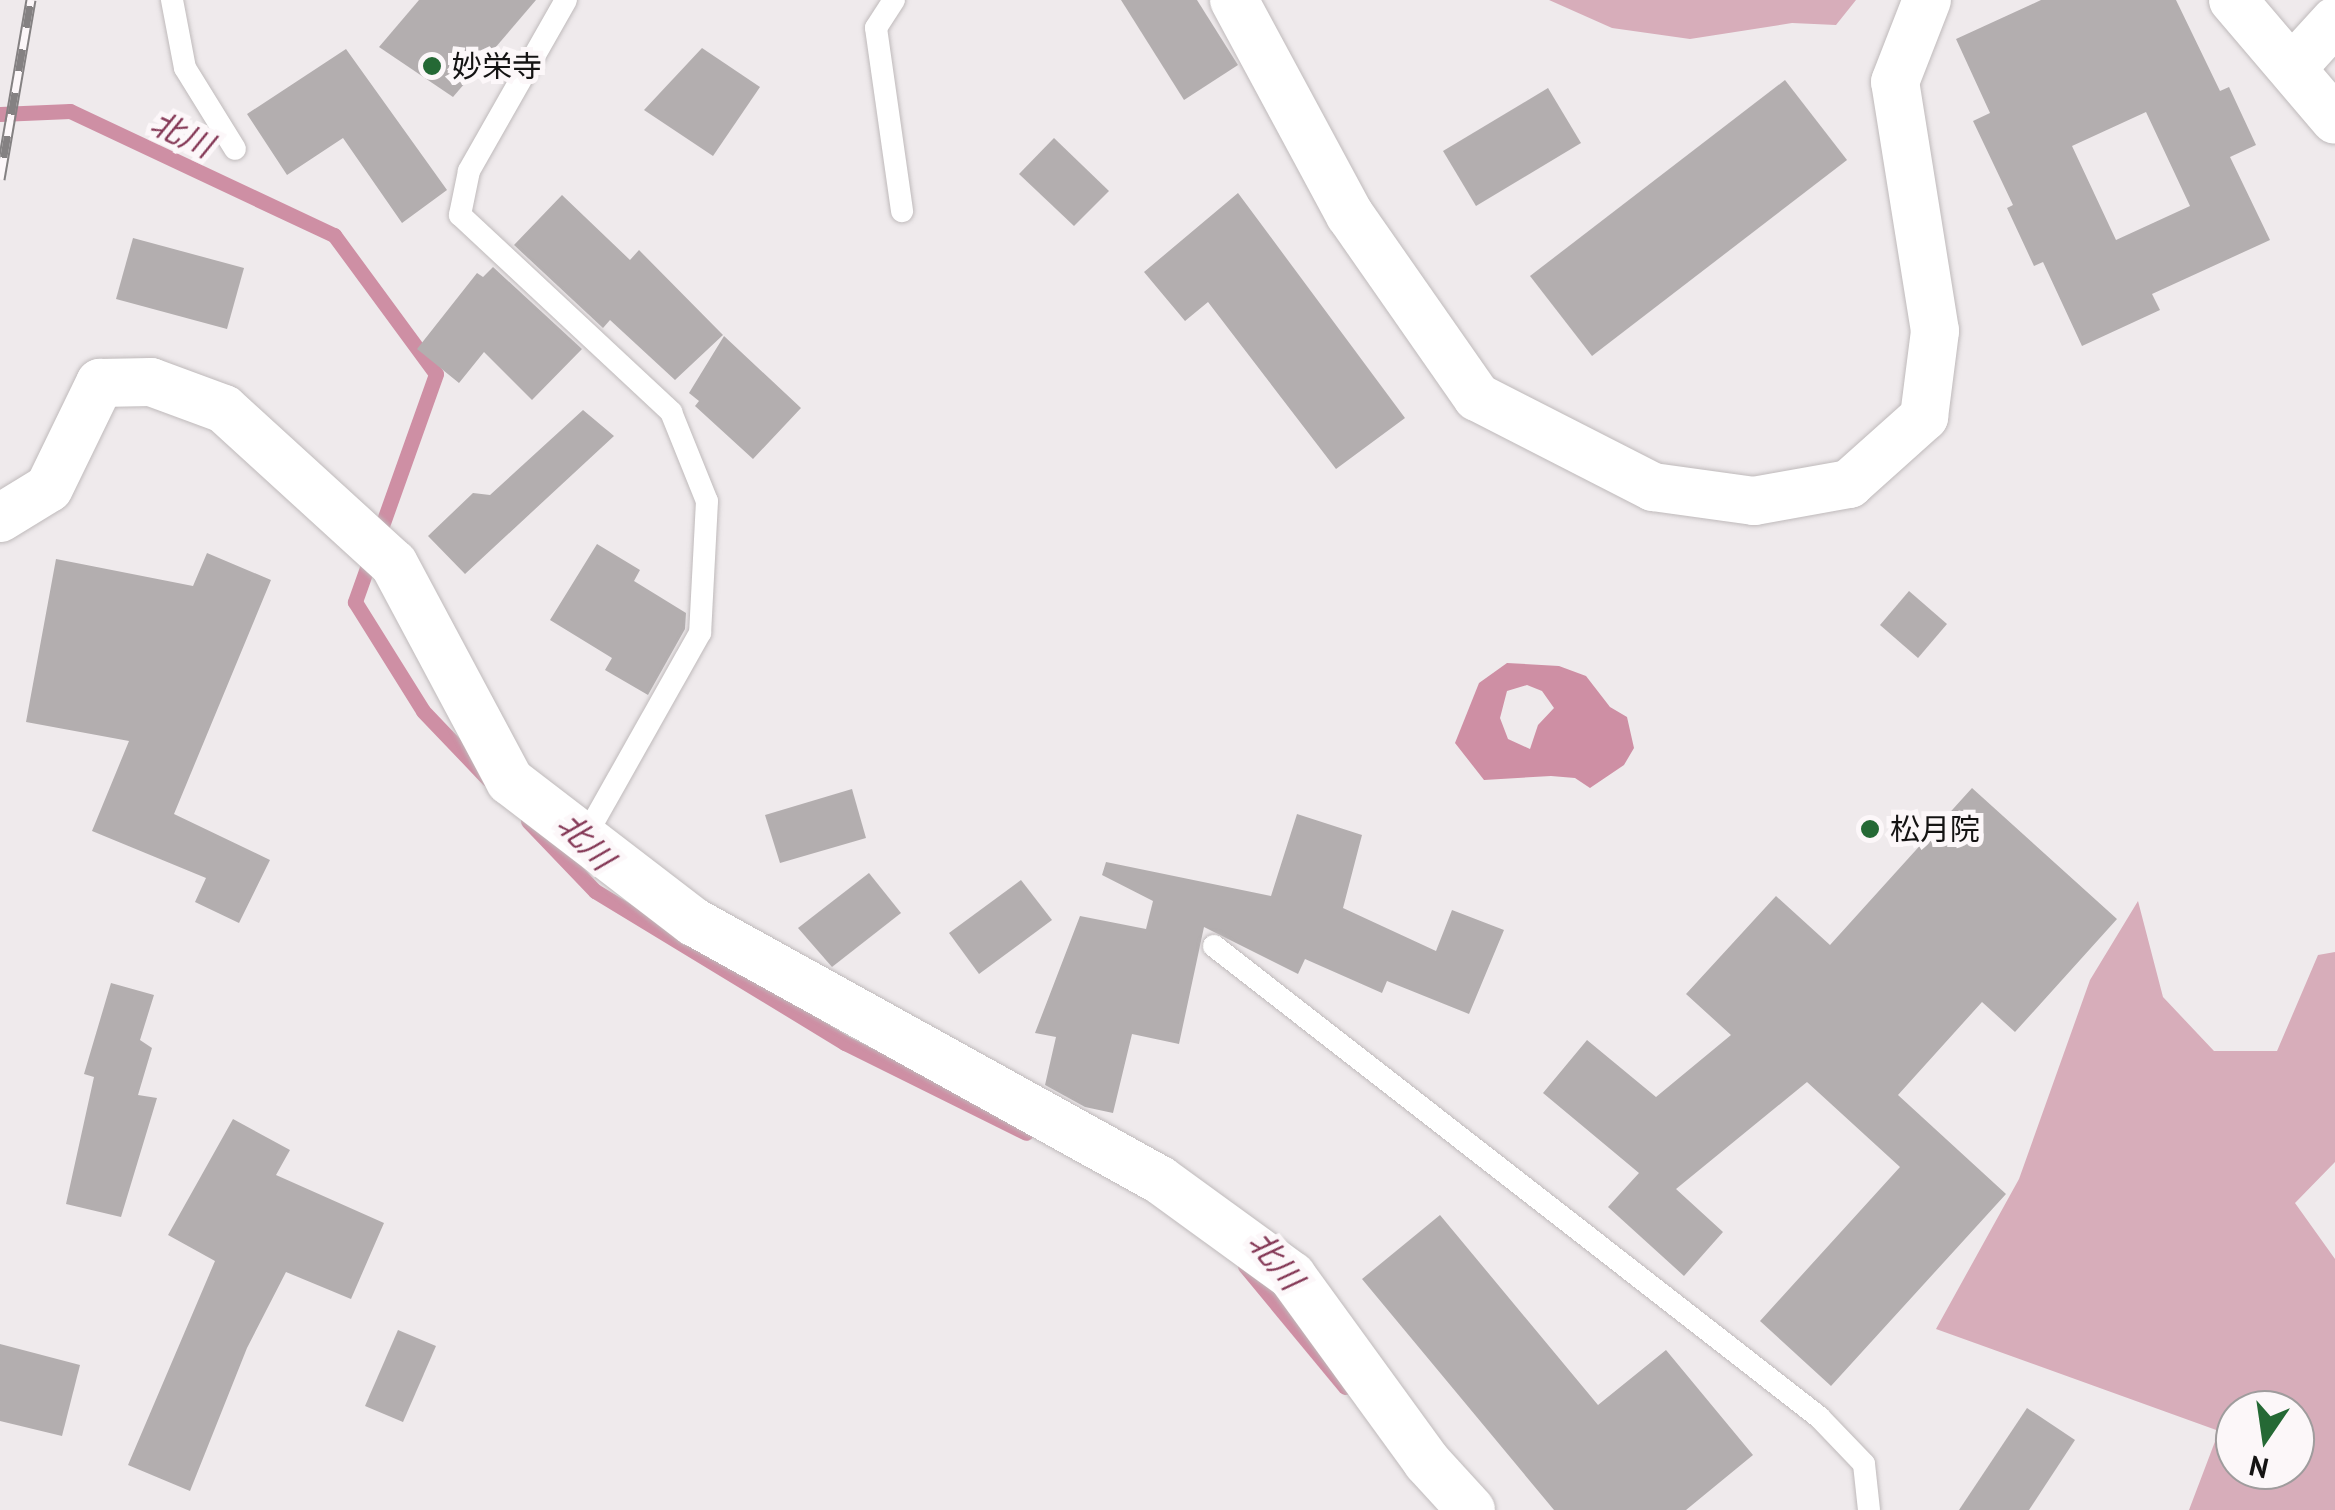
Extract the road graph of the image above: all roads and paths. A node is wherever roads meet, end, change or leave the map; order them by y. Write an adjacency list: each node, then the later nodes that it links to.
1 (172, 0): 10 (lane)
2 (566, 0): 13 (lane)
3 (894, 0): 11 (lane)
4 (1234, 0): 5 (street)
5 (1927, 0)
6 (2233, 0): 8 (street)
7 (2335, 22): 8 (street)
8 (2294, 66): 9 (street)
9 (2335, 120)
10 (235, 150)
11 (902, 212)
12 (0, 518): 13 (street)
13 (584, 839): 15 (street)
14 (1214, 946): 16 (lane)
15 (1470, 1510)
16 (1869, 1510)

